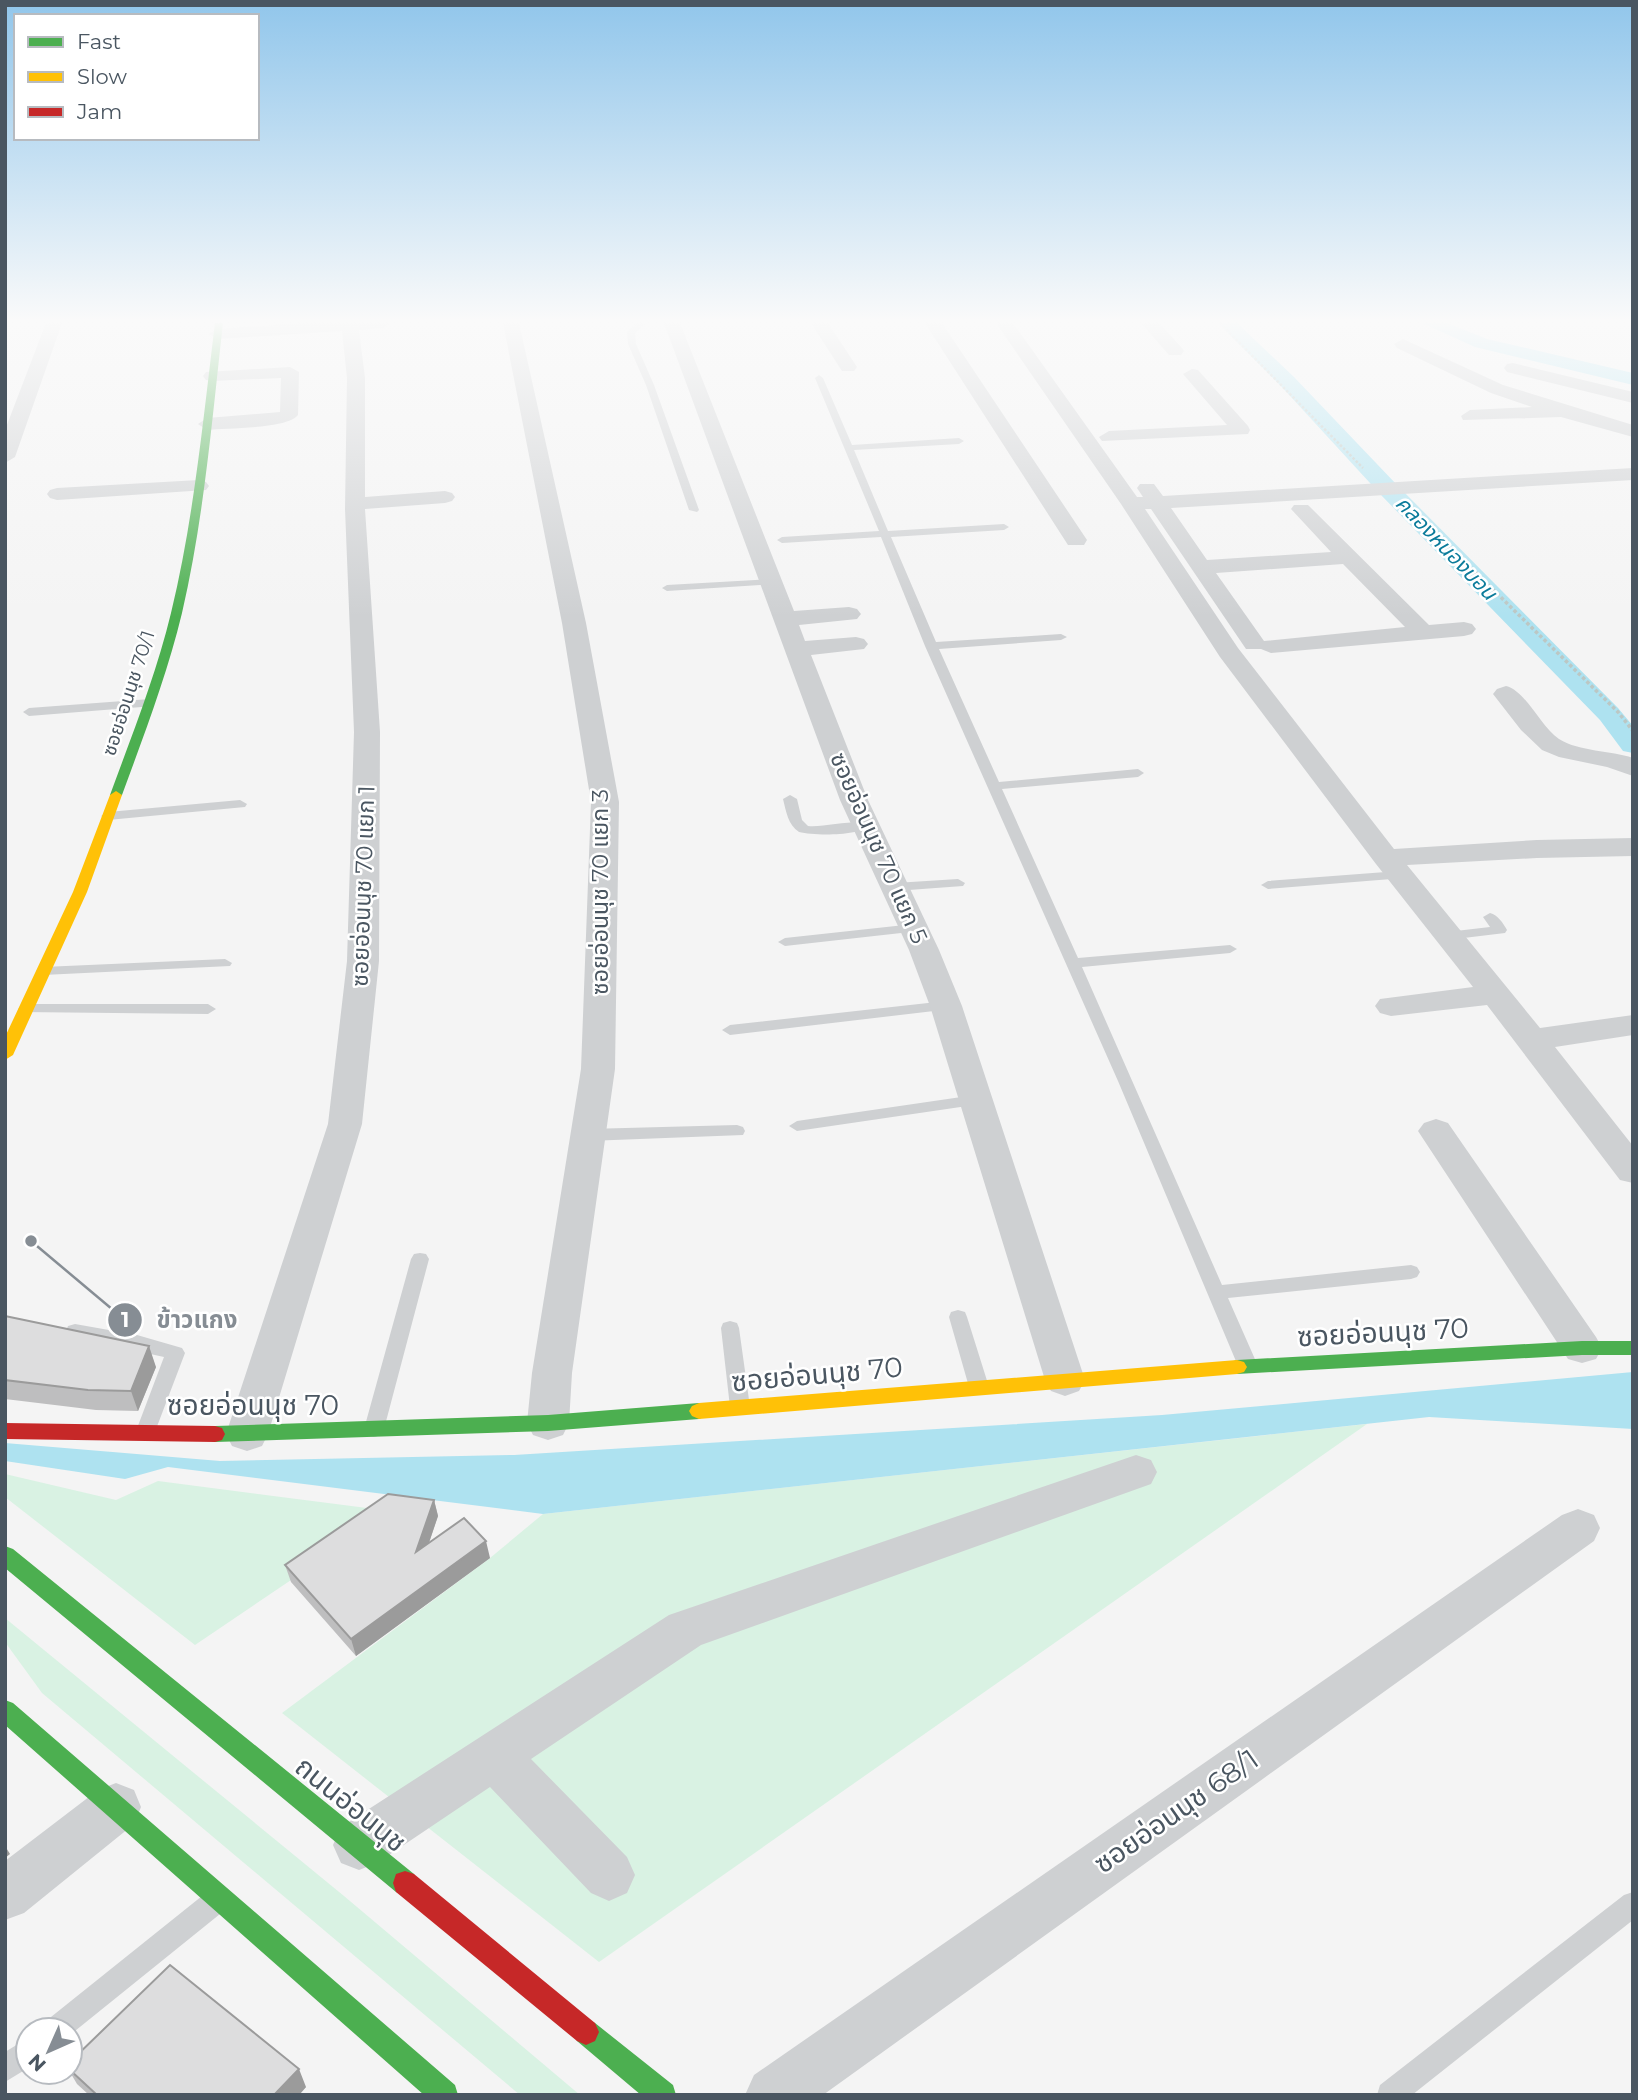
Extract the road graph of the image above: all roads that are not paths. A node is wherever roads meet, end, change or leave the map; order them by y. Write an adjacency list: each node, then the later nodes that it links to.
1 (18, 421): 17 (street)
2 (207, 421): 13 (street, ซอยอ่อนนุช 70/1)
3 (243, 421): 13 (street)
4 (356, 421): 24 (street, ซอยอ่อนนุช 70 แยก 1)
5 (531, 421): 79 (street, ซอยอ่อนนุช 70 แยก 3)
6 (664, 421): 26 (lane)
7 (709, 421): 33 (street, ซอยอ่อนนุช 70 แยก 5)
8 (836, 421): 16 (lane)
9 (999, 421): 30 (street)
10 (1073, 421): 23 (street)
11 (1233, 421): 22 (street)
12 (1599, 421): 14 (street)
13 (207, 424): 19 (street, ซอยอ่อนนุช 70/1)
14 (1633, 430)
15 (959, 441): 16 (lane)
16 (847, 448): 28 (lane)
17 (5, 457)
18 (1633, 474): 22 (street)
19 (199, 485): 20 (street); 44 (street, ซอยอ่อนนุช 70/1)
20 (57, 494)
21 (444, 497): 24 (street)
22 (1158, 502): 23 (street); 32 (street)
23 (1130, 503): 54 (street)
24 (355, 504): 97 (street, ซอยอ่อนนุช 70 แยก 1)
25 (1301, 509): 31 (street)
26 (694, 510)
27 (1004, 527): 28 (lane)
28 (883, 534): 29 (lane); 41 (lane)
29 (782, 540)
30 (1076, 540)
31 (1349, 557): 32 (street); 38 (street)
32 (1202, 567): 38 (street)
33 (771, 582): 34 (lane); 36 (street, ซอยอ่อนนุช 70 แยก 5)
34 (667, 588)
35 (849, 614): 36 (street)
36 (785, 619): 42 (street, ซอยอ่อนนุช 70 แยก 5)
37 (1464, 629): 38 (street)
38 (1423, 632)
39 (1061, 637): 41 (lane)
40 (856, 644): 42 (street)
41 (931, 646): 48 (lane)
42 (796, 649): 52 (street, ซอยอ่อนนุช 70 แยก 5)
43 (1506, 694): 46 (street)
44 (150, 703): 45 (lane); 51 (street, ซอยอ่อนนุช 70/1)
45 (29, 712)
46 (1633, 768)
47 (1138, 773): 48 (lane)
48 (994, 786): 64 (lane)
49 (790, 799): 52 (lane)
50 (240, 804): 51 (lane)
51 (108, 816): 65 (street, ซอยอ่อนนุช 70/1)
52 (866, 825): 57 (street, ซอยอ่อนนุช 70 แยก 5)
53 (1633, 847): 54 (street)
54 (1392, 867): 56 (lane); 60 (street)
55 (958, 883): 57 (lane)
56 (1268, 885)
57 (895, 887): 59 (street, ซอยอ่อนนุช 70 แยก 5)
58 (1490, 917): 60 (lane)
59 (914, 928): 61 (lane); 67 (street, ซอยอ่อนนุช 70 แยก 5)
60 (1447, 936): 66 (street)
61 (785, 943)
62 (1230, 949): 64 (lane)
63 (225, 963): 65 (lane)
64 (1074, 964): 83 (lane)
65 (43, 971): 69 (street, ซอยอ่อนนุช 70/1)
66 (1494, 993): 68 (street); 73 (street)
67 (946, 1006): 72 (lane); 75 (street, ซอยอ่อนนุช 70 แยก 5)
68 (1391, 1006)
69 (26, 1009): 70 (lane); 74 (street, ซอยอ่อนนุช 70/1)
70 (208, 1009)
71 (1633, 1025): 73 (street)
72 (730, 1030)
73 (1532, 1040): 80 (street)
74 (7, 1046)
75 (975, 1100): 76 (lane); 90 (street, ซอยอ่อนนุช 70 แยก 5)
76 (797, 1126)
77 (737, 1131): 79 (lane)
78 (1436, 1131): 87 (street)
79 (588, 1135): 93 (street, ซอยอ่อนนุช 70 แยก 3)
80 (1633, 1171)
81 (420, 1259): 94 (lane)
82 (1411, 1272): 83 (lane)
83 (1216, 1292): 89 (lane)
84 (958, 1317): 91 (lane)
85 (730, 1328): 92 (lane)
86 (58, 1329): 96 (lane)
87 (1581, 1348): 88 (street, ซอยอ่อนนุช 70); 89 (street, ซอยอ่อนนุช 70)
88 (1633, 1348)
89 (1248, 1366): 90 (street, ซอยอ่อนนุช 70)
90 (1065, 1380): 91 (street, ซอยอ่อนนุช 70)
91 (979, 1387): 92 (street, ซอยอ่อนนุช 70)
92 (740, 1407): 93 (street, ซอยอ่อนนุช 70)
93 (548, 1423): 94 (street, ซอยอ่อนนุช 70)
94 (374, 1429): 97 (street, ซอยอ่อนนุช 70)
95 (5, 1430): 96 (street, ซอยอ่อนนุช 70)
96 (146, 1431): 97 (street, ซอยอ่อนนุช 70)
97 (247, 1434)
98 (1136, 1472): 102 (street)
99 (1578, 1528): 112 (street, ซอยอ่อนนุช 68/1)
100 (5, 1555): 104 (street, ถนนอ่อนนุช)
101 (5, 1710): 103 (street)
102 (494, 1756): 104 (street); 105 (street)
103 (116, 1807): 106 (street); 107 (street)
104 (359, 1845): 111 (street, ถนนอ่อนนุช)
105 (608, 1875)
106 (5, 1894)
107 (220, 1897): 109 (lane); 110 (street)
108 (1633, 1904): 113 (lane)
109 (72, 2016)
110 (445, 2095)
111 (663, 2095)
112 (774, 2095)
113 (1390, 2095)

